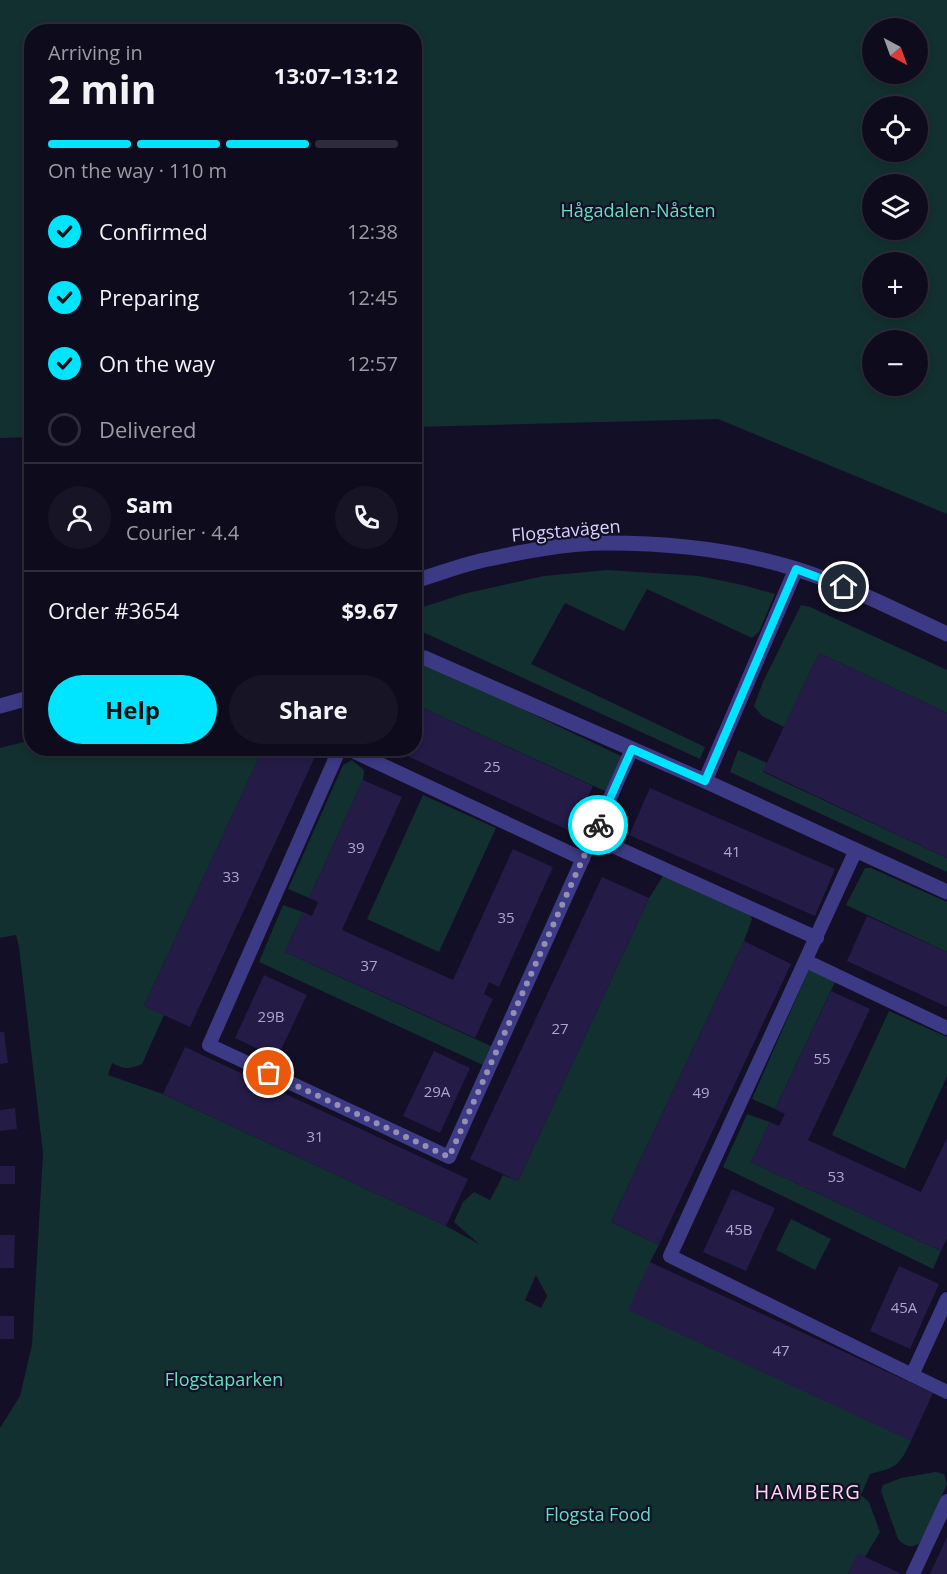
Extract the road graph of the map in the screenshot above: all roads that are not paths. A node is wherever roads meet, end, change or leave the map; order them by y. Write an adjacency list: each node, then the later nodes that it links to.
1 (796, 569): 2 (street, Flogstavägen); 3 (street, Flogstavägen); 10 (street)
2 (422, 579)
3 (947, 634)
4 (422, 658): 7 (street)
5 (24, 699): 6 (street)
6 (0, 706)
7 (632, 749): 10 (street); 11 (lane)
8 (336, 756): 13 (lane)
9 (363, 756): 13 (lane)
10 (705, 781): 12 (street)
11 (593, 837): 13 (lane); 15 (lane)
12 (856, 850): 14 (street); 15 (lane)
13 (583, 859)
14 (947, 892)
15 (817, 938): 16 (lane)
16 (806, 961): 17 (lane); 19 (lane)
17 (947, 1028)
18 (947, 1299): 19 (lane)
19 (912, 1375): 20 (lane)
20 (947, 1392)
21 (947, 1501): 22 (lane)
22 (913, 1574)

